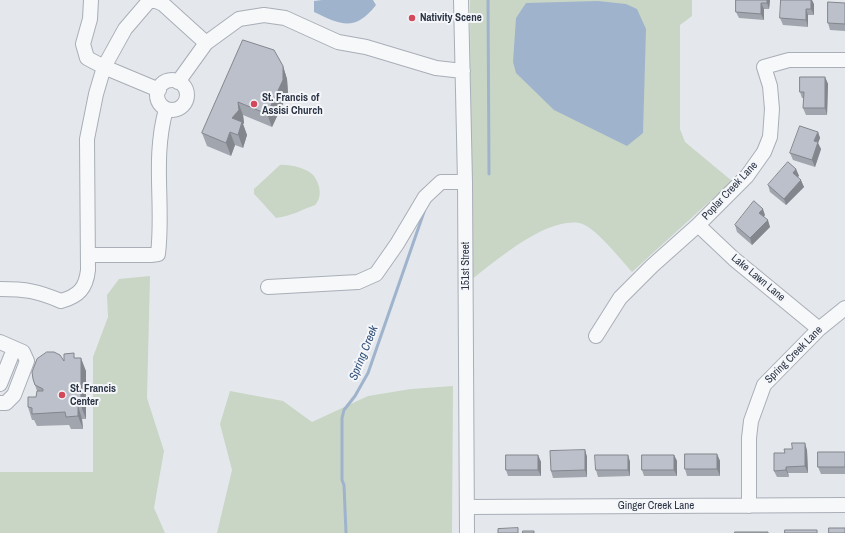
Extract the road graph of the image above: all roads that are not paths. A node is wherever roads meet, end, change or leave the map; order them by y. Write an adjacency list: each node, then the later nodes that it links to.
1 (92, 0): 4 (street)
2 (100, 0): 4 (street)
3 (461, 0): 8 (street, 151st Street)
4 (90, 19): 7 (street)
5 (206, 43): 7 (street); 8 (street); 9 (street)
6 (845, 60): 13 (street, Poplar Creek Lane)
7 (104, 67): 10 (street); 14 (street)
8 (463, 71): 12 (street, 151st Street)
9 (178, 82): 10 (street); 11 (street)
10 (158, 90): 11 (street)
11 (166, 109): 14 (street)
12 (465, 182): 15 (street); 26 (street, 151st Street)
13 (698, 225): 18 (street, Lake Lawn Lane); 19 (street, Poplar Creek Lane)
14 (88, 255): 16 (street)
15 (268, 287)
16 (0, 289)
17 (845, 308): 18 (street, Spring Creek Lane)
18 (819, 329): 25 (street, Spring Creek Lane)
19 (596, 336)
20 (0, 342): 21 (street)
21 (14, 349): 22 (street); 23 (street)
22 (0, 383)
23 (0, 403)
24 (845, 505): 25 (street, Ginger Creek Lane)
25 (749, 506): 26 (street, Ginger Creek Lane)
26 (467, 507): 27 (street, 151st Street)
27 (467, 533)

